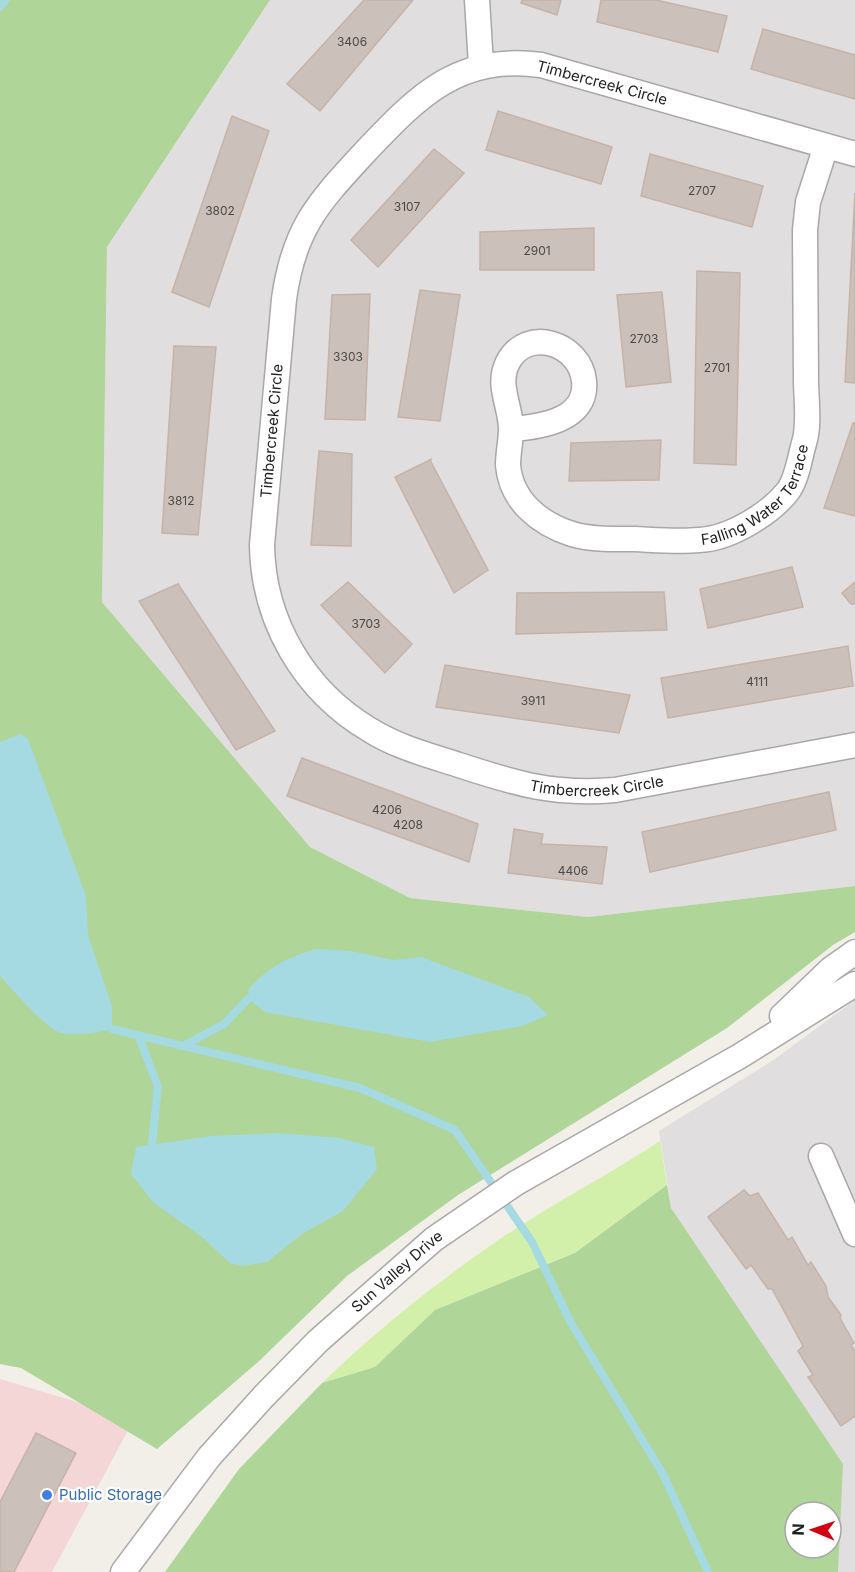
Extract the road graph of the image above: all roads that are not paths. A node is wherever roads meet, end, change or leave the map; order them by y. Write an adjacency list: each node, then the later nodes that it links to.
1 (477, 0): 2 (street)
2 (481, 65): 3 (street, Timbercreek Circle); 6 (street, Timbercreek Circle)
3 (826, 146): 4 (street, Timbercreek Circle); 5 (street, Falling Water Terrace)
4 (855, 154)
5 (511, 429)
6 (855, 745)
7 (855, 952): 9 (street, Sun Valley Drive)
8 (855, 984): 9 (street, Sun Valley Drive)
9 (740, 1056): 12 (street, Sun Valley Drive)
10 (821, 1156): 11 (street)
11 (855, 1233)
12 (123, 1572)

